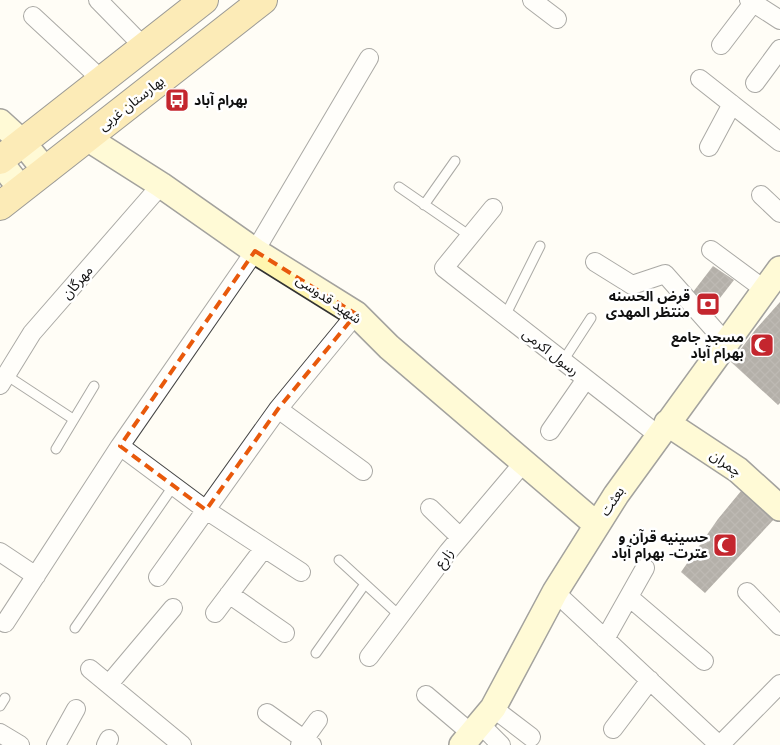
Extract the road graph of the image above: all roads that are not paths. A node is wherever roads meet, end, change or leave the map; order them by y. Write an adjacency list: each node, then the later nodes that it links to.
1 (98, 0): 10 (street)
2 (204, 0): 10 (main road)
3 (263, 0): 19 (main road, بهارستان غربی)
4 (532, 0): 7 (street)
5 (751, 1): 8 (street); 9 (street)
6 (33, 16): 14 (street)
7 (557, 19)
8 (780, 20)
9 (721, 45)
10 (144, 47): 14 (main road)
11 (780, 49): 15 (street)
12 (368, 58): 37 (street)
13 (700, 78): 16 (street)
14 (102, 80): 17 (main road)
15 (756, 83)
16 (732, 104): 20 (street); 22 (street)
17 (63, 110): 19 (main road); 21 (main road)
18 (0, 122): 21 (street)
19 (87, 138): 25 (main road, بهارستان غربی); 26 (street, شهید قدوسی)
20 (780, 142)
21 (23, 143): 23 (main road); 25 (street)
22 (709, 147)
23 (0, 161): 28 (street)
24 (455, 161): 30 (lane)
25 (46, 171): 28 (main road, بهارستان غربی)
26 (161, 185): 37 (street, شهید قدوسی); 45 (street, مهرگان)
27 (399, 187): 30 (lane)
28 (21, 189): 31 (main road, بهارستان غربی)
29 (761, 195): 33 (street)
30 (424, 204): 34 (lane)
31 (0, 206)
32 (494, 208): 34 (street)
33 (780, 213)
34 (470, 236): 41 (street, رسول اکرمی)
35 (540, 246): 41 (lane)
36 (712, 250): 39 (street)
37 (255, 251): 40 (street, شهید قدوسی); 52 (street)
38 (596, 262): 43 (street)
39 (775, 279): 43 (street, بعثت)
40 (356, 314): 48 (street); 54 (street, شهید قدوسی)
41 (505, 316): 44 (street, رسول اکرمی)
42 (591, 318): 44 (lane)
43 (727, 344): 50 (street, بعثت)
44 (563, 361): 46 (street, رسول اکرمی)
45 (3, 380): 49 (lane)
46 (586, 380): 50 (street, رسول اکرمی); 51 (street)
47 (94, 386): 49 (lane)
48 (278, 409): 55 (street); 59 (street)
49 (73, 419): 53 (lane)
50 (662, 429): 58 (street, چمران); 60 (street, بعثت)
51 (550, 431)
52 (120, 446): 56 (street); 67 (street)
53 (56, 449)
54 (524, 462): 60 (street, شهید قدوسی); 61 (street, زارع)
55 (363, 471)
56 (174, 485): 59 (street); 79 (lane)
57 (430, 508): 61 (street)
58 (780, 508)
59 (206, 510): 62 (street); 68 (street)
60 (597, 525): 70 (street, بعثت)
61 (460, 537): 76 (street, زارع)
62 (264, 548): 66 (street); 72 (street)
63 (0, 552): 67 (street)
64 (339, 560): 69 (lane)
65 (645, 568): 73 (street)
66 (301, 572)
67 (36, 576): 77 (street)
68 (158, 577)
69 (365, 584): 76 (lane); 82 (lane)
70 (555, 592): 81 (street); 93 (street, بعثت)
71 (747, 592): 78 (street)
72 (230, 594): 75 (street); 80 (street)
73 (629, 597): 81 (street); 84 (street)
74 (173, 608): 87 (street)
75 (215, 613)
76 (400, 616): 83 (street, زارع)
77 (5, 623)
78 (780, 626)
79 (75, 628)
80 (285, 633)
81 (605, 639): 86 (street)
82 (316, 653)
83 (369, 657)
84 (704, 662)
85 (90, 669): 87 (street)
86 (650, 680): 94 (street); 102 (street)
87 (109, 684): 100 (street)
88 (780, 684): 102 (street)
89 (426, 695): 93 (street)
90 (76, 709): 99 (street)
91 (267, 713): 97 (street)
92 (318, 720): 97 (street)
93 (477, 728): 96 (street); 101 (street)
94 (613, 729)
95 (0, 734): 98 (street)
96 (532, 737)
97 (305, 743)
98 (20, 745)
99 (56, 745)
100 (182, 745)
101 (501, 745)
102 (720, 745)

